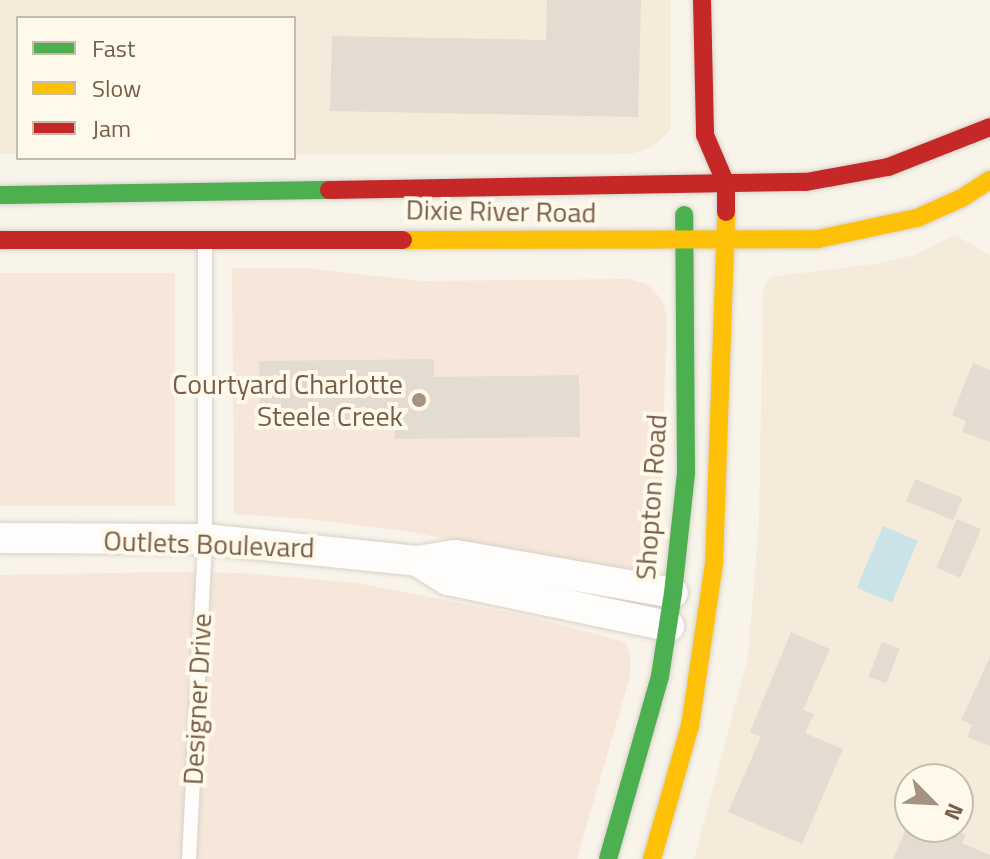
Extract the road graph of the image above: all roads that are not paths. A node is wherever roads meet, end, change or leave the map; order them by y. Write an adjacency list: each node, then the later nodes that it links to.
1 (702, 0): 3 (street, Shopton Road)
2 (990, 127): 6 (street, Dixie River Road)
3 (705, 135): 4 (street, Shopton Road); 6 (street, Shopton Road)
4 (689, 170): 6 (street, Dixie River Road); 7 (street, Dixie River Road); 10 (street, Shopton Road)
5 (990, 180): 11 (street, Dixie River Road)
6 (726, 184): 11 (street, Shopton Road)
7 (0, 195)
8 (205, 238): 9 (street, Dixie River Road); 10 (street, Dixie River Road); 13 (lane, Designer Drive)
9 (0, 240)
10 (685, 241): 11 (street, Dixie River Road); 15 (street, Shopton Road)
11 (727, 242): 19 (street, Shopton Road)
12 (0, 538): 13 (street, Outlets Boulevard)
13 (205, 539): 14 (street, Outlets Boulevard); 20 (lane, Designer Drive)
14 (417, 561): 15 (street, Outlets Boulevard); 16 (street, Outlets Boulevard)
15 (673, 593): 16 (street, Shopton Road)
16 (669, 626): 17 (street); 21 (street, Shopton Road)
17 (672, 698)
18 (657, 771): 19 (street)
19 (659, 857)
20 (189, 859)
21 (608, 859)

